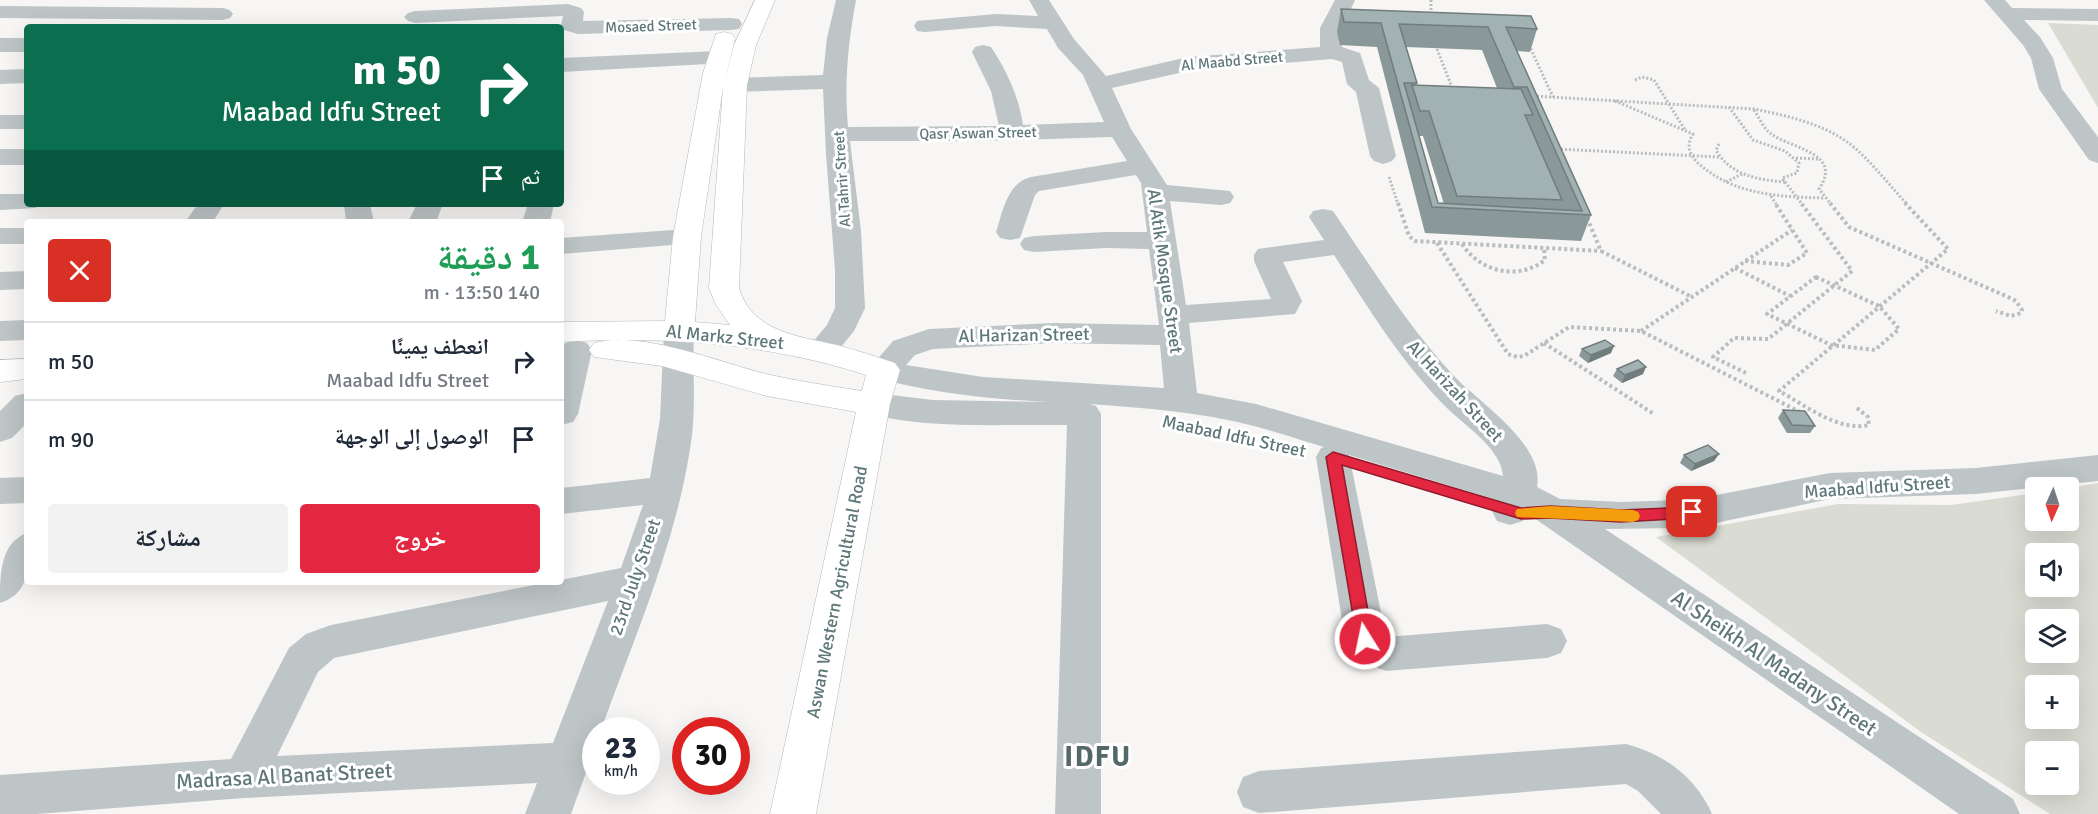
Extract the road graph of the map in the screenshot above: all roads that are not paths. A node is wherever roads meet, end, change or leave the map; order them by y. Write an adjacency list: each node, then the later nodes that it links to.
1 (743, 0): 12 (main road)
2 (765, 0): 26 (main road)
3 (846, 0): 24 (street, Al Tahrir Street)
4 (1039, 0): 11 (street, Al Atik Mosque Street)
5 (1345, 0): 18 (street)
6 (2009, 5): 10 (street); 32 (street)
7 (0, 12): 8 (street)
8 (223, 14)
9 (416, 15): 12 (street, Mosaed Street)
10 (2098, 15)
11 (1053, 23): 13 (street); 25 (street, Al Atik Mosque Street)
12 (731, 24): 19 (main road)
13 (925, 26)
14 (0, 45): 15 (street)
15 (24, 45)
16 (564, 51): 20 (street)
17 (983, 52): 30 (street)
18 (1332, 52): 25 (street, Al Maabd Street); 36 (street)
19 (718, 58): 20 (street); 44 (main road)
20 (584, 64): 21 (street)
21 (564, 65)
22 (24, 76): 23 (street)
23 (0, 77)
24 (835, 82): 26 (street); 31 (street, Al Tahrir Street)
25 (1099, 84): 29 (street, Al Atik Mosque Street)
26 (735, 85): 54 (main road)
27 (0, 122): 28 (street)
28 (24, 122)
29 (1119, 129): 30 (street, Qasr Aswan Street); 35 (street, Al Atik Mosque Street)
30 (1012, 133): 31 (street, Qasr Aswan Street)
31 (838, 134): 56 (street, Al Tahrir Street)
32 (2098, 155)
33 (0, 157): 34 (street)
34 (24, 157)
35 (1144, 166): 37 (street, Al Atik Mosque Street); 45 (street)
36 (1386, 166)
37 (1157, 192): 38 (street); 45 (street, Al Atik Mosque Street)
38 (1221, 197)
39 (0, 202): 40 (street)
40 (24, 202)
41 (1323, 217): 47 (street, Al Harizah Street)
42 (0, 236): 43 (street)
43 (24, 236)
44 (687, 237): 46 (street); 53 (main road)
45 (1163, 242): 50 (street, Al Atik Mosque Street)
46 (564, 246)
47 (1342, 246): 50 (street, Al Harizan Street); 73 (street, Al Harizah Street)
48 (0, 280): 49 (street)
49 (24, 280)
50 (1174, 325): 62 (street, Al Harizan Street); 63 (street, Al Atik Mosque Street)
51 (24, 330): 52 (street)
52 (0, 331)
53 (677, 344): 54 (main road, Al Markz Street); 55 (main road, Al Markz Street); 62 (main road, Al Markz Street); 69 (street, 23rd July Street)
54 (787, 344): 56 (main road, Al Markz Street)
55 (566, 345): 59 (street)
56 (822, 350): 62 (main road, Al Markz Street)
57 (24, 369): 58 (main road)
58 (0, 371)
59 (564, 373)
60 (24, 386): 61 (main road)
61 (0, 387)
62 (879, 387): 63 (street, Maabad Idfu Street); 65 (street, Maabad Idfu Street); 83 (main road, Aswan Western Agricultural Road)
63 (1181, 401): 73 (street, Maabad Idfu Street)
64 (24, 407): 66 (street)
65 (1084, 414): 67 (street, Maabad Idfu Street); 84 (street)
66 (0, 430)
67 (1333, 457): 73 (street, Maabad Idfu Street); 77 (street)
68 (2098, 468): 73 (street, Maabad Idfu Street)
69 (665, 489): 72 (street); 75 (street, 23rd July Street)
70 (24, 490): 71 (street)
71 (0, 491)
72 (564, 501)
73 (1526, 505): 86 (street, Al Sheikh Al Madany Street)
74 (24, 552): 76 (street)
75 (636, 580): 78 (street, 23rd July Street); 79 (street)
76 (0, 588)
77 (1547, 641)
78 (568, 762): 79 (street, Madrasa Al Banat Street); 82 (street, 23rd July Street)
79 (244, 778): 81 (street, Madrasa Al Banat Street)
80 (1259, 792): 85 (street)
81 (0, 796)
82 (548, 814)
83 (793, 814)
84 (1078, 814)
85 (1689, 814)
86 (1997, 814)

